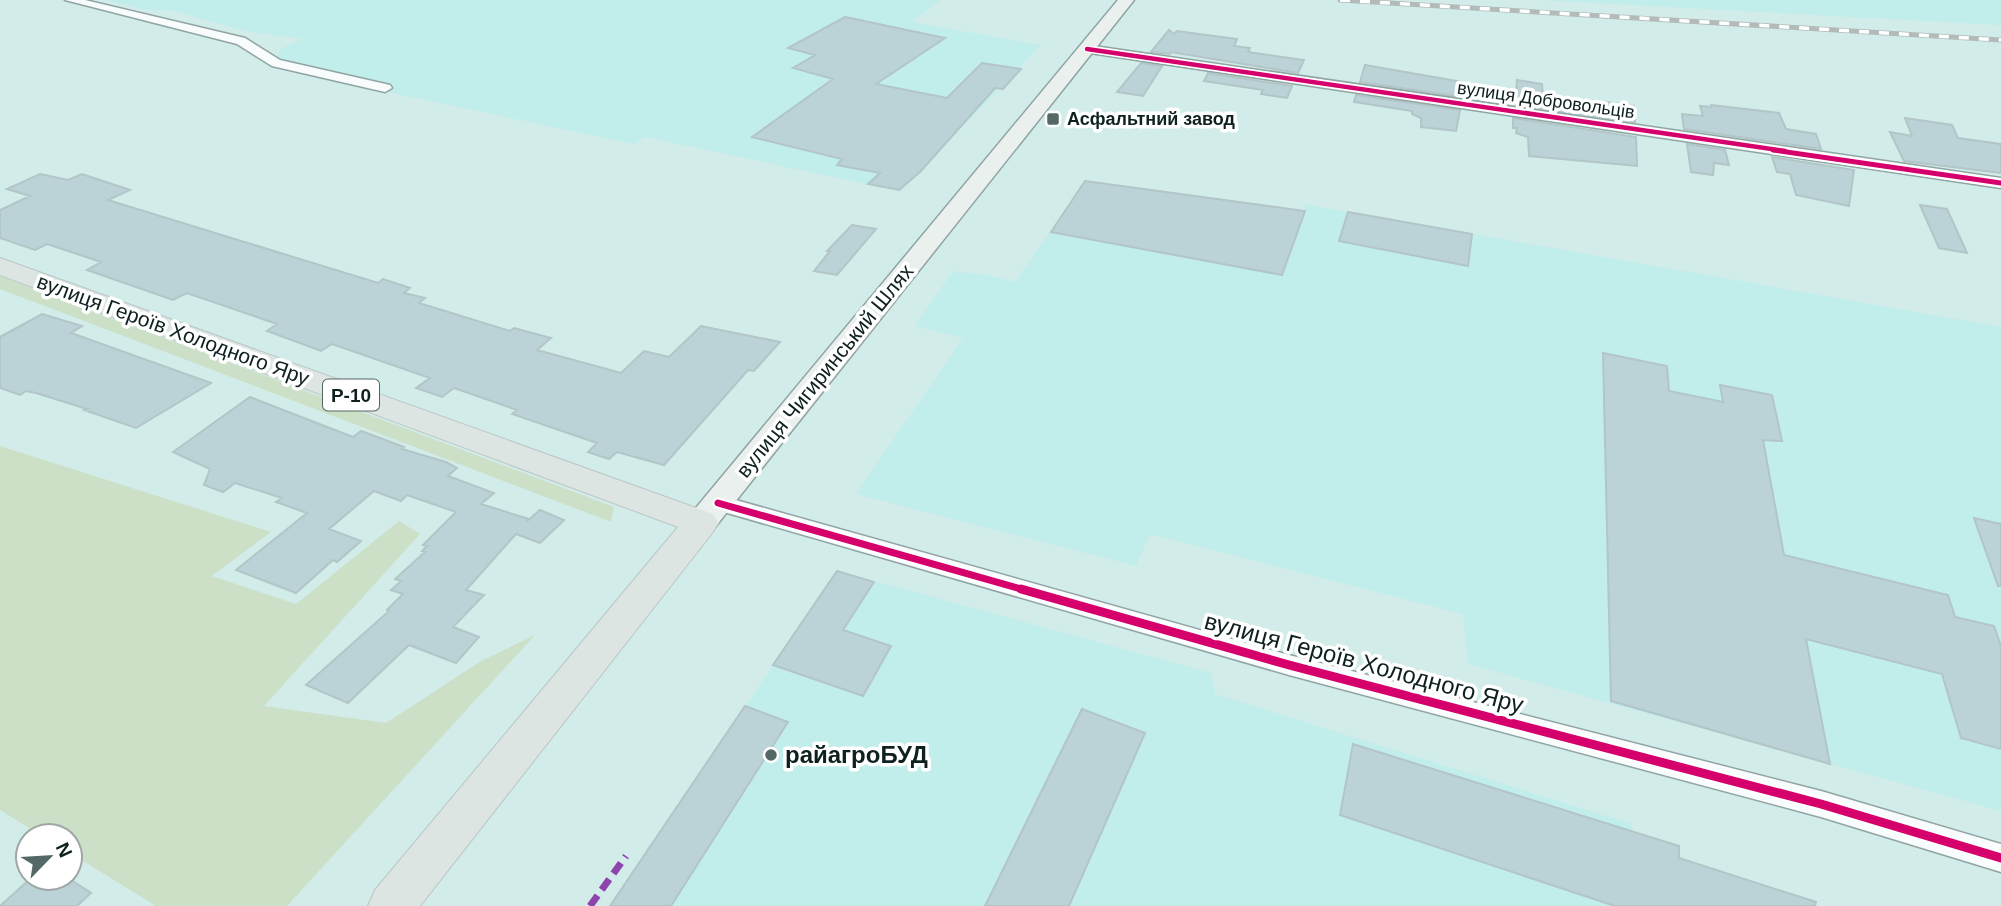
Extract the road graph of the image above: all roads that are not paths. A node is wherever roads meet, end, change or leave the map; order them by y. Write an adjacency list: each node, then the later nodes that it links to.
1 (71, 0): 4 (street)
2 (1126, 0): 3 (main road, вулиця Чигиринський Шлях)
3 (1087, 49): 5 (street, вулиця Добровольців); 7 (main road, вулиця Чигиринський Шлях)
4 (385, 88)
5 (2001, 183)
6 (0, 266): 7 (main road, вулиця Героїв Холодного Яру / Р-10)
7 (710, 513): 8 (street, вулиця Героїв Холодного Яру); 9 (main road, вулиця Чигиринський Шлях)
8 (2001, 858)
9 (391, 906)

